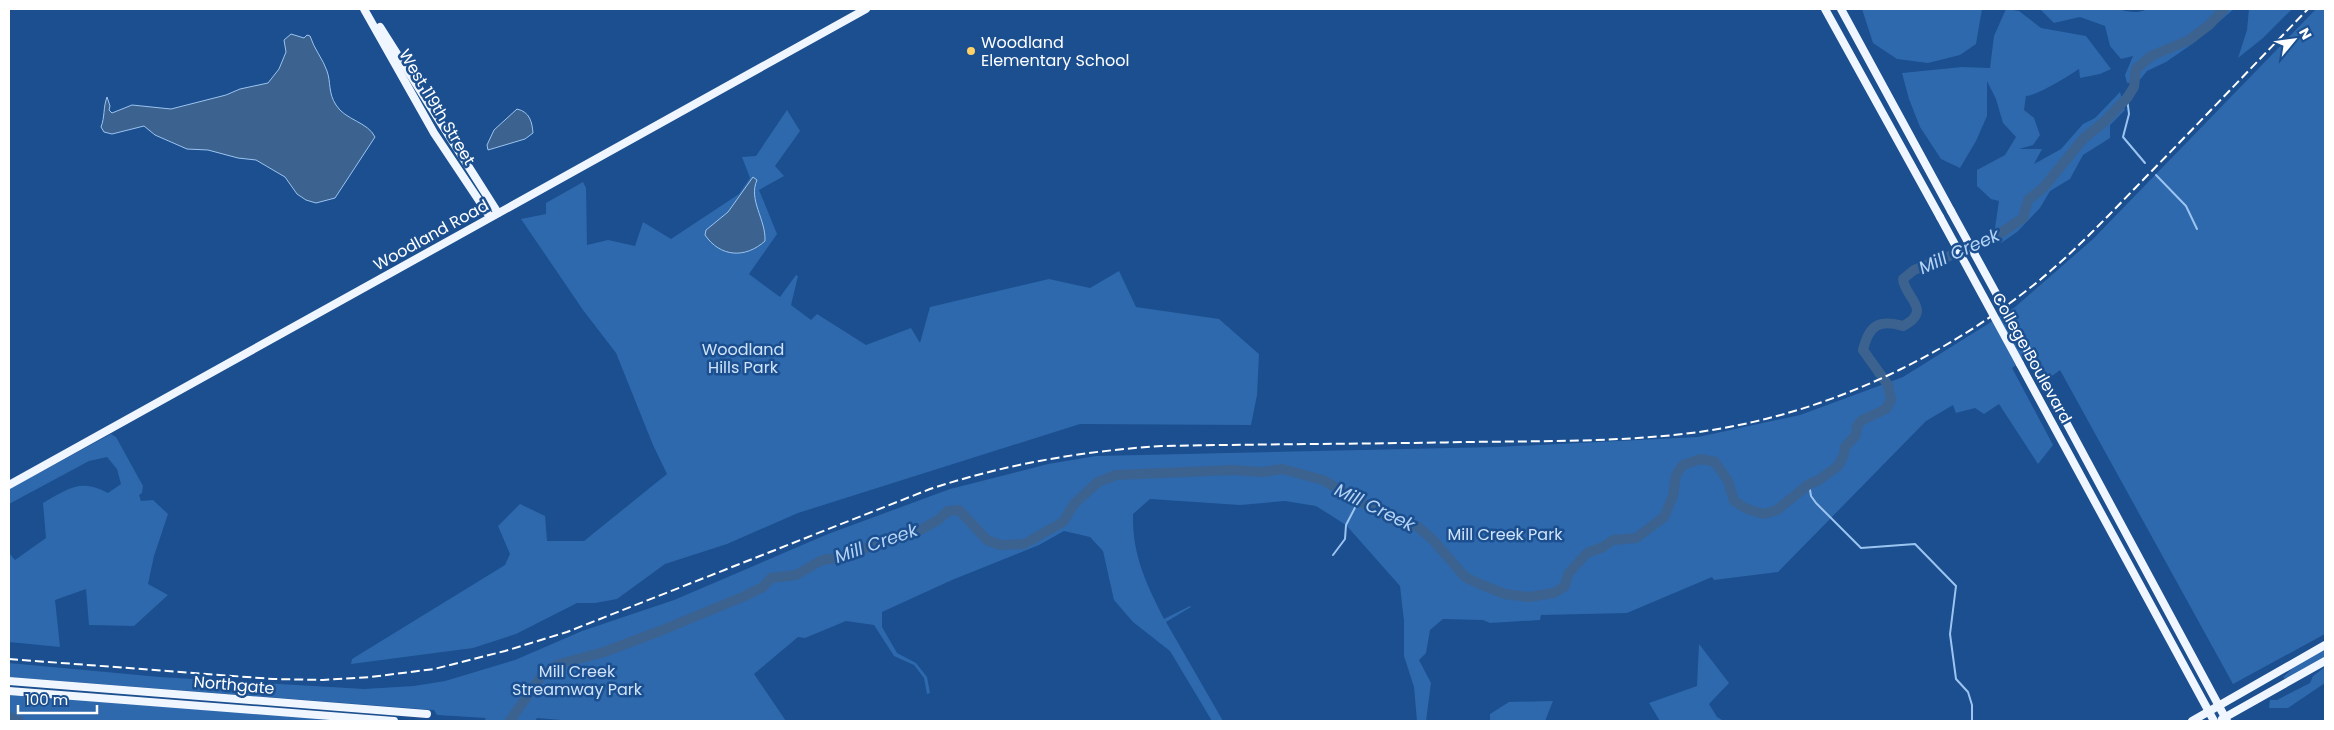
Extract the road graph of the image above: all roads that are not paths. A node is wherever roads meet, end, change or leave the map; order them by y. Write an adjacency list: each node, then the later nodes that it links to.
1 (364, 9): 7 (main road, West 119th Street)
2 (368, 9): 6 (main road, West 119th Street)
3 (866, 9): 6 (main road, Woodland Road)
4 (1826, 9): 14 (main road, College Boulevard, bridge)
5 (1841, 9): 13 (main road, College Boulevard, bridge)
6 (498, 213): 7 (main road, Woodland Road)
7 (490, 218): 8 (main road, Woodland Road)
8 (9, 485)
9 (2325, 645): 13 (main road)
10 (2325, 661): 16 (main road)
11 (9, 681): 15 (main road, Northgate)
12 (9, 691): 17 (main road, Northgate)
13 (2219, 706): 14 (main road); 16 (main road, College Boulevard)
14 (2209, 712): 18 (main road); 19 (main road, College Boulevard)
15 (426, 714)
16 (2224, 720)
17 (394, 721)
18 (2192, 721)
19 (2214, 721)

